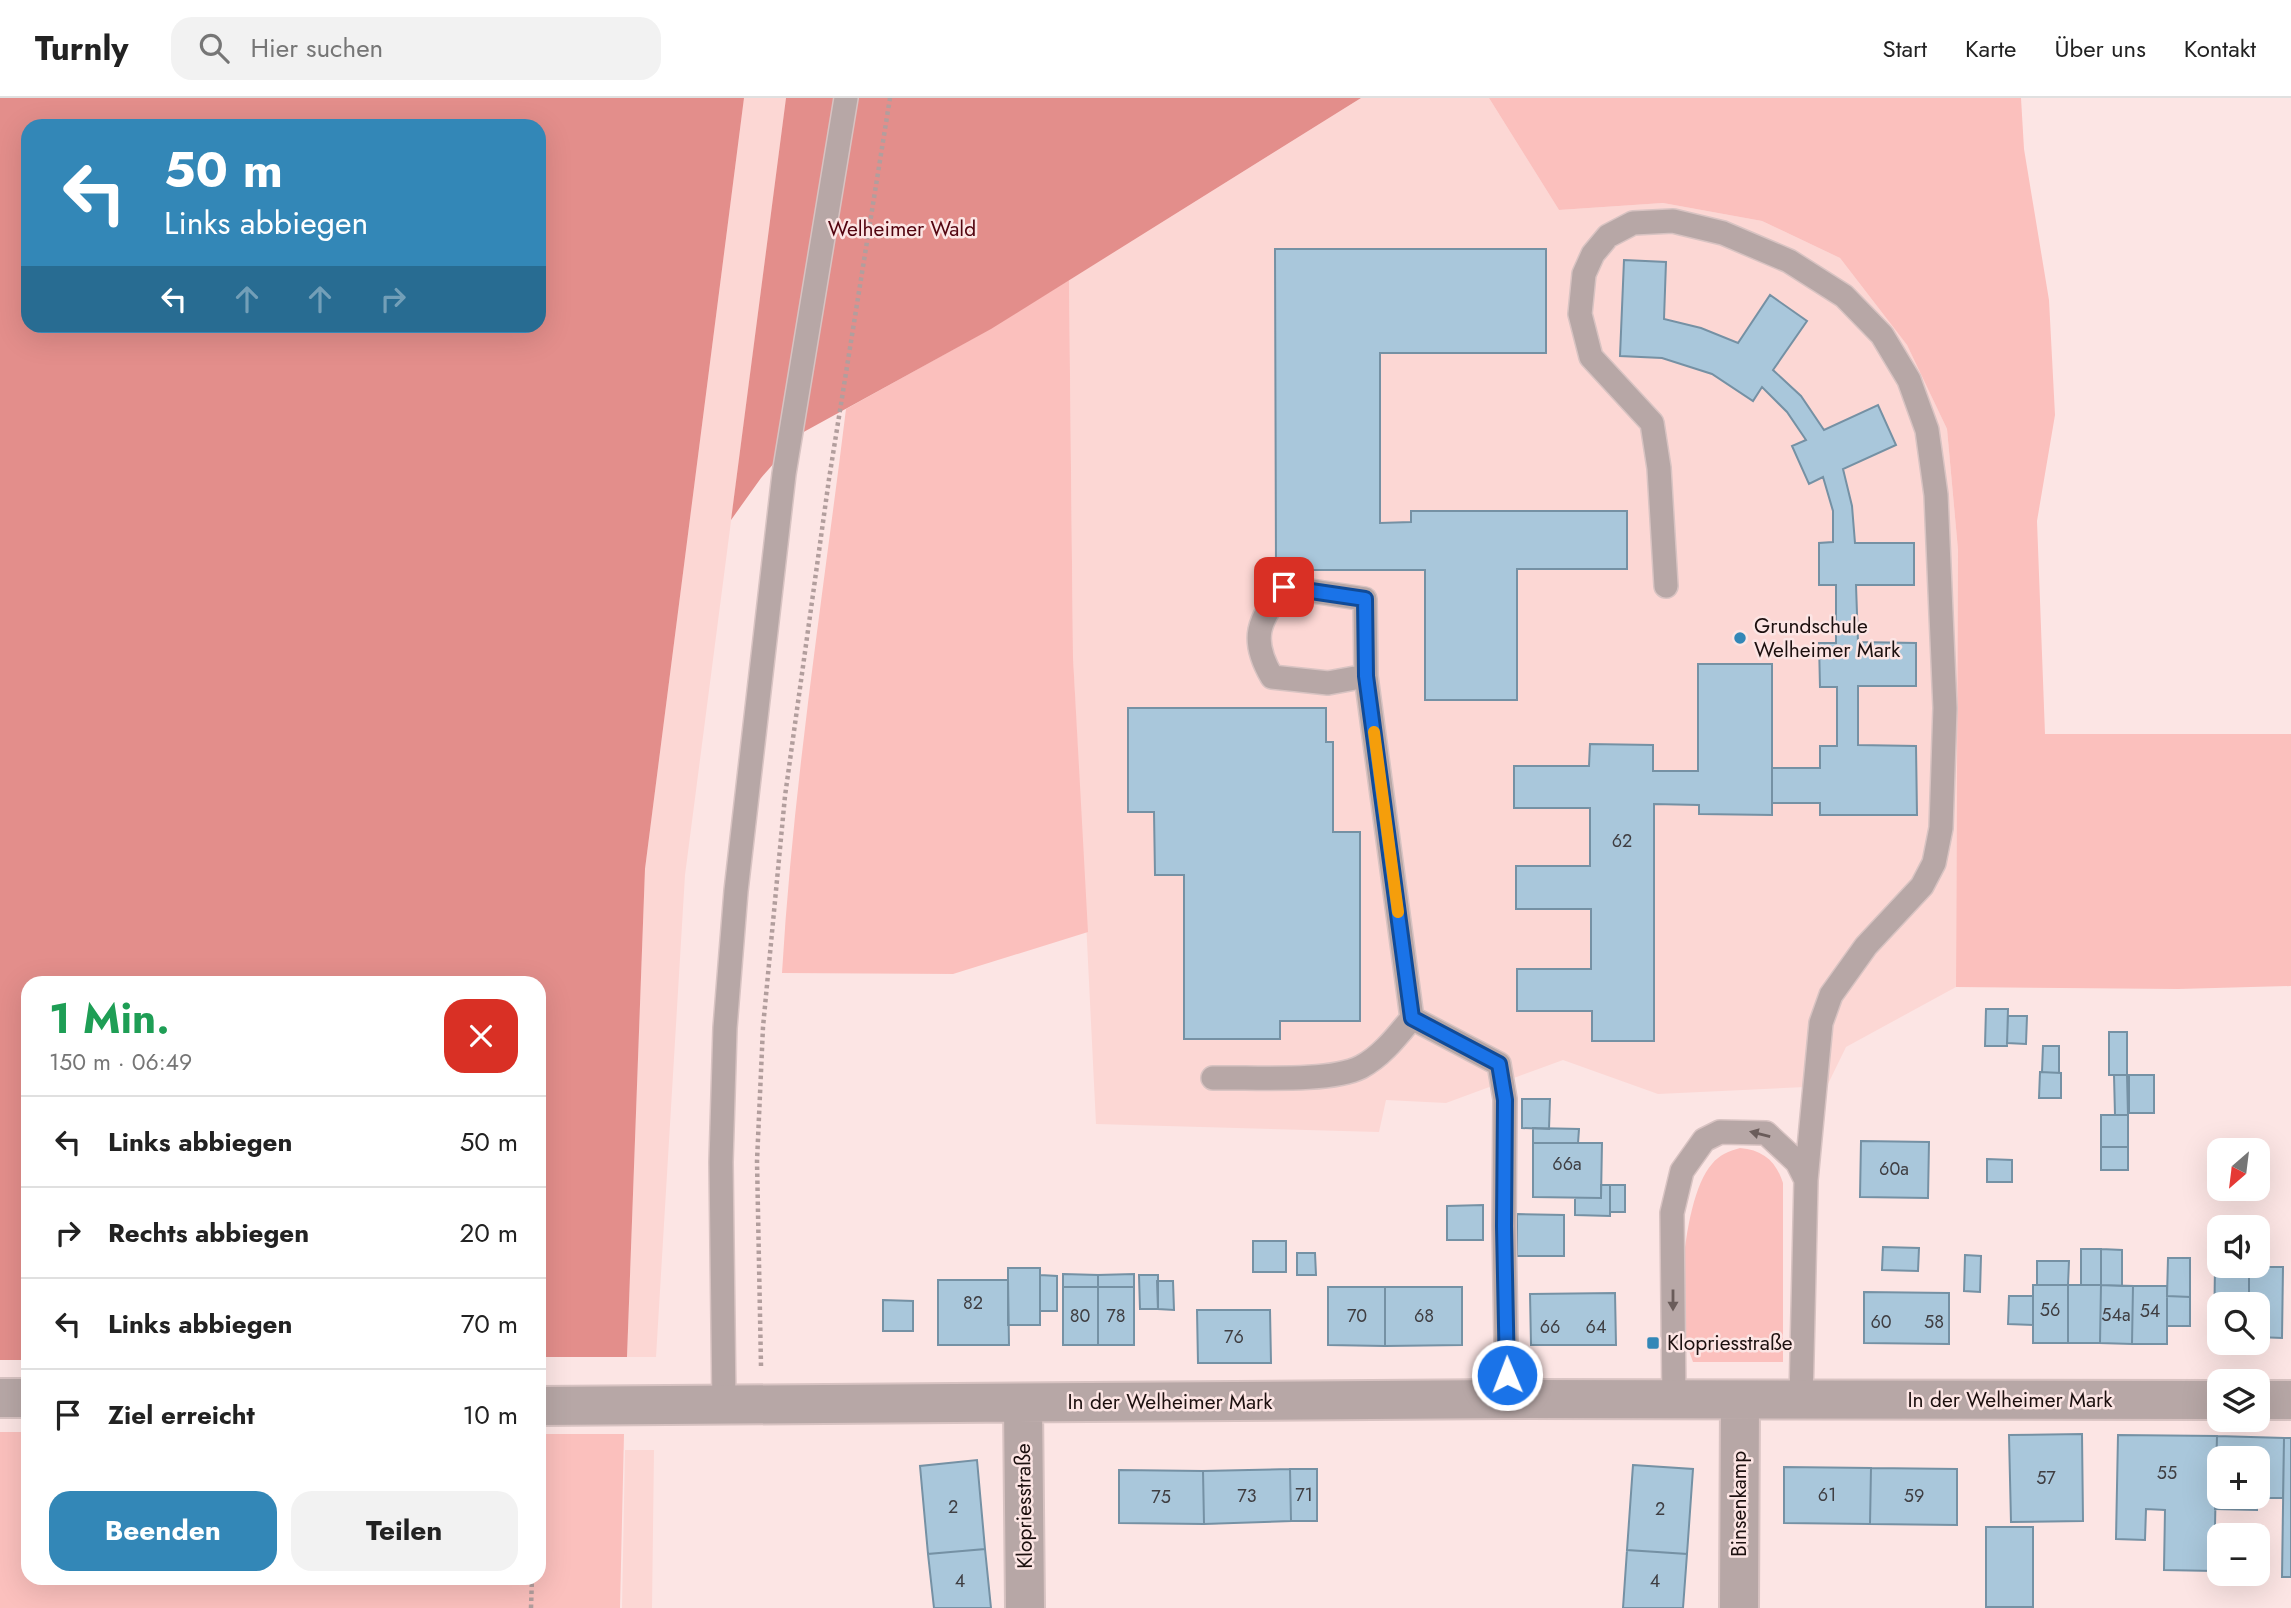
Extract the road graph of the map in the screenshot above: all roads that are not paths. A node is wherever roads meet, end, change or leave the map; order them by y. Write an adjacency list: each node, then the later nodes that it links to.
1 (846, 98): 17 (lane)
2 (1666, 586): 6 (lane)
3 (1366, 676): 3 (lane); 4 (lane)
4 (1412, 1018): 5 (lane); 9 (lane)
5 (1213, 1078)
6 (1806, 1180): 10 (lane, one-way to 10); 11 (lane)
7 (0, 1398): 8 (street)
8 (21, 1398)
9 (1507, 1399): 10 (street, In der Welheimer Mark); 16 (street, In der Welheimer Mark)
10 (1674, 1400): 15 (street, In der Welheimer Mark)
11 (1801, 1400): 12 (street, In der Welheimer Mark); 15 (street, In der Welheimer Mark)
12 (2207, 1400)
13 (2270, 1400): 14 (street)
14 (2291, 1400)
15 (1740, 1401): 20 (street, Binsenkamp)
16 (1023, 1404): 17 (street, In der Welheimer Mark); 19 (street, Klopriesstraße)
17 (724, 1405): 18 (street, In der Welheimer Mark)
18 (546, 1406)
19 (1025, 1608)
20 (1739, 1608)

